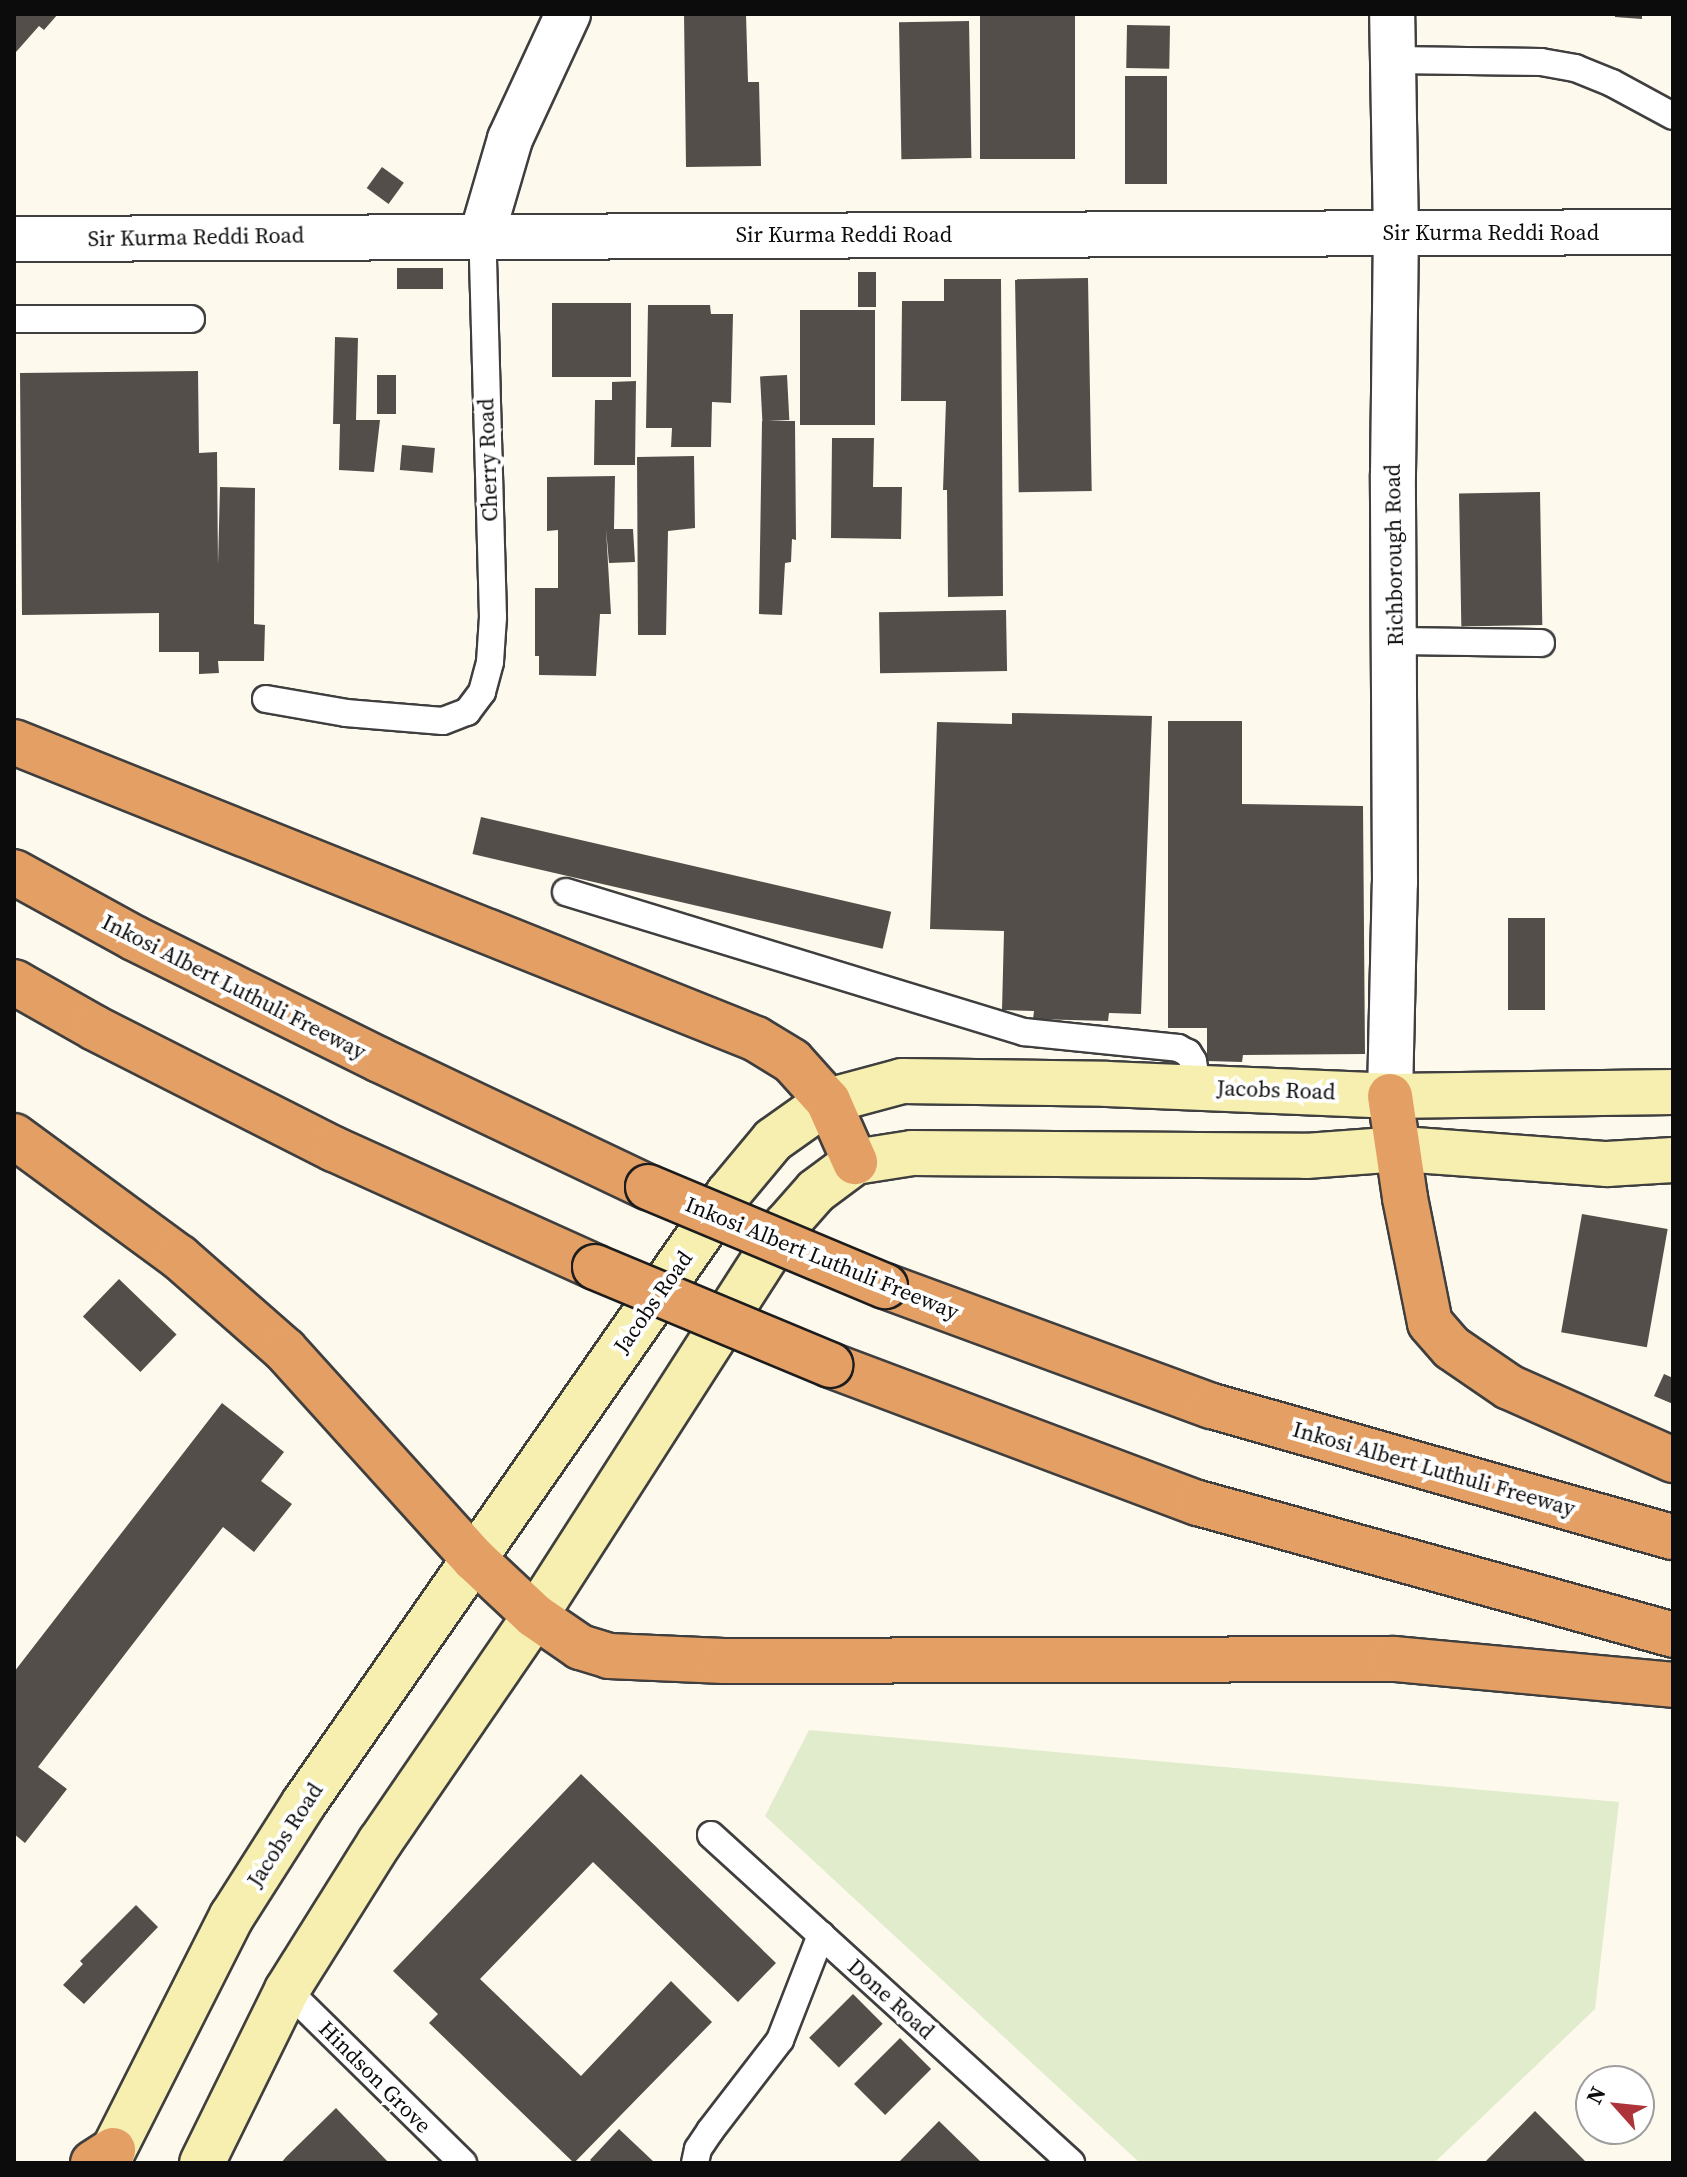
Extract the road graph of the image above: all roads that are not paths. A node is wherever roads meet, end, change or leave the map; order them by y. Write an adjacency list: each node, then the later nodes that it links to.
1 (568, 14): 7 (street, Cherry Road)
2 (1392, 14): 3 (street, Richborough Road)
3 (1392, 60): 4 (lane); 6 (street, Richborough Road)
4 (1673, 116)
5 (1673, 232): 6 (street, Sir Kurma Reddi Road)
6 (1396, 234): 7 (street, Sir Kurma Reddi Road); 11 (street, Richborough Road)
7 (482, 235): 8 (street, Sir Kurma Reddi Road); 13 (lane, Cherry Road)
8 (14, 239)
9 (14, 319): 10 (lane)
10 (191, 319)
11 (1396, 641): 12 (lane); 20 (street, Richborough Road)
12 (1541, 643)
13 (266, 699)
14 (14, 742): 21 (highway)
15 (14, 872): 27 (highway, Inkosi Albert Luthuli Freeway, bridge)
16 (566, 892): 18 (lane)
17 (14, 982): 30 (highway, bridge)
18 (1122, 1064): 20 (street, Jacobs Road); 21 (street, Jacobs Road)
19 (1673, 1092): 20 (street, Jacobs Road)
20 (1390, 1096): 23 (highway)
21 (828, 1101): 25 (highway); 28 (street, Jacobs Road)
22 (14, 1136): 28 (highway)
23 (1401, 1149): 24 (street); 25 (street); 26 (highway)
24 (1673, 1160)
25 (855, 1162): 29 (street)
26 (1673, 1460)
27 (1673, 1537)
28 (474, 1559): 29 (highway); 35 (street, Jacobs Road)
29 (535, 1616): 31 (highway); 34 (street)
30 (1673, 1635)
31 (1673, 1685)
32 (711, 1835): 33 (lane, Done Road)
33 (821, 1935): 38 (lane); 39 (lane, Done Road)
34 (287, 1990): 36 (street); 37 (lane, Hindson Grove)
35 (104, 2159)
36 (202, 2163)
37 (463, 2163)
38 (695, 2163)
39 (1071, 2163)

